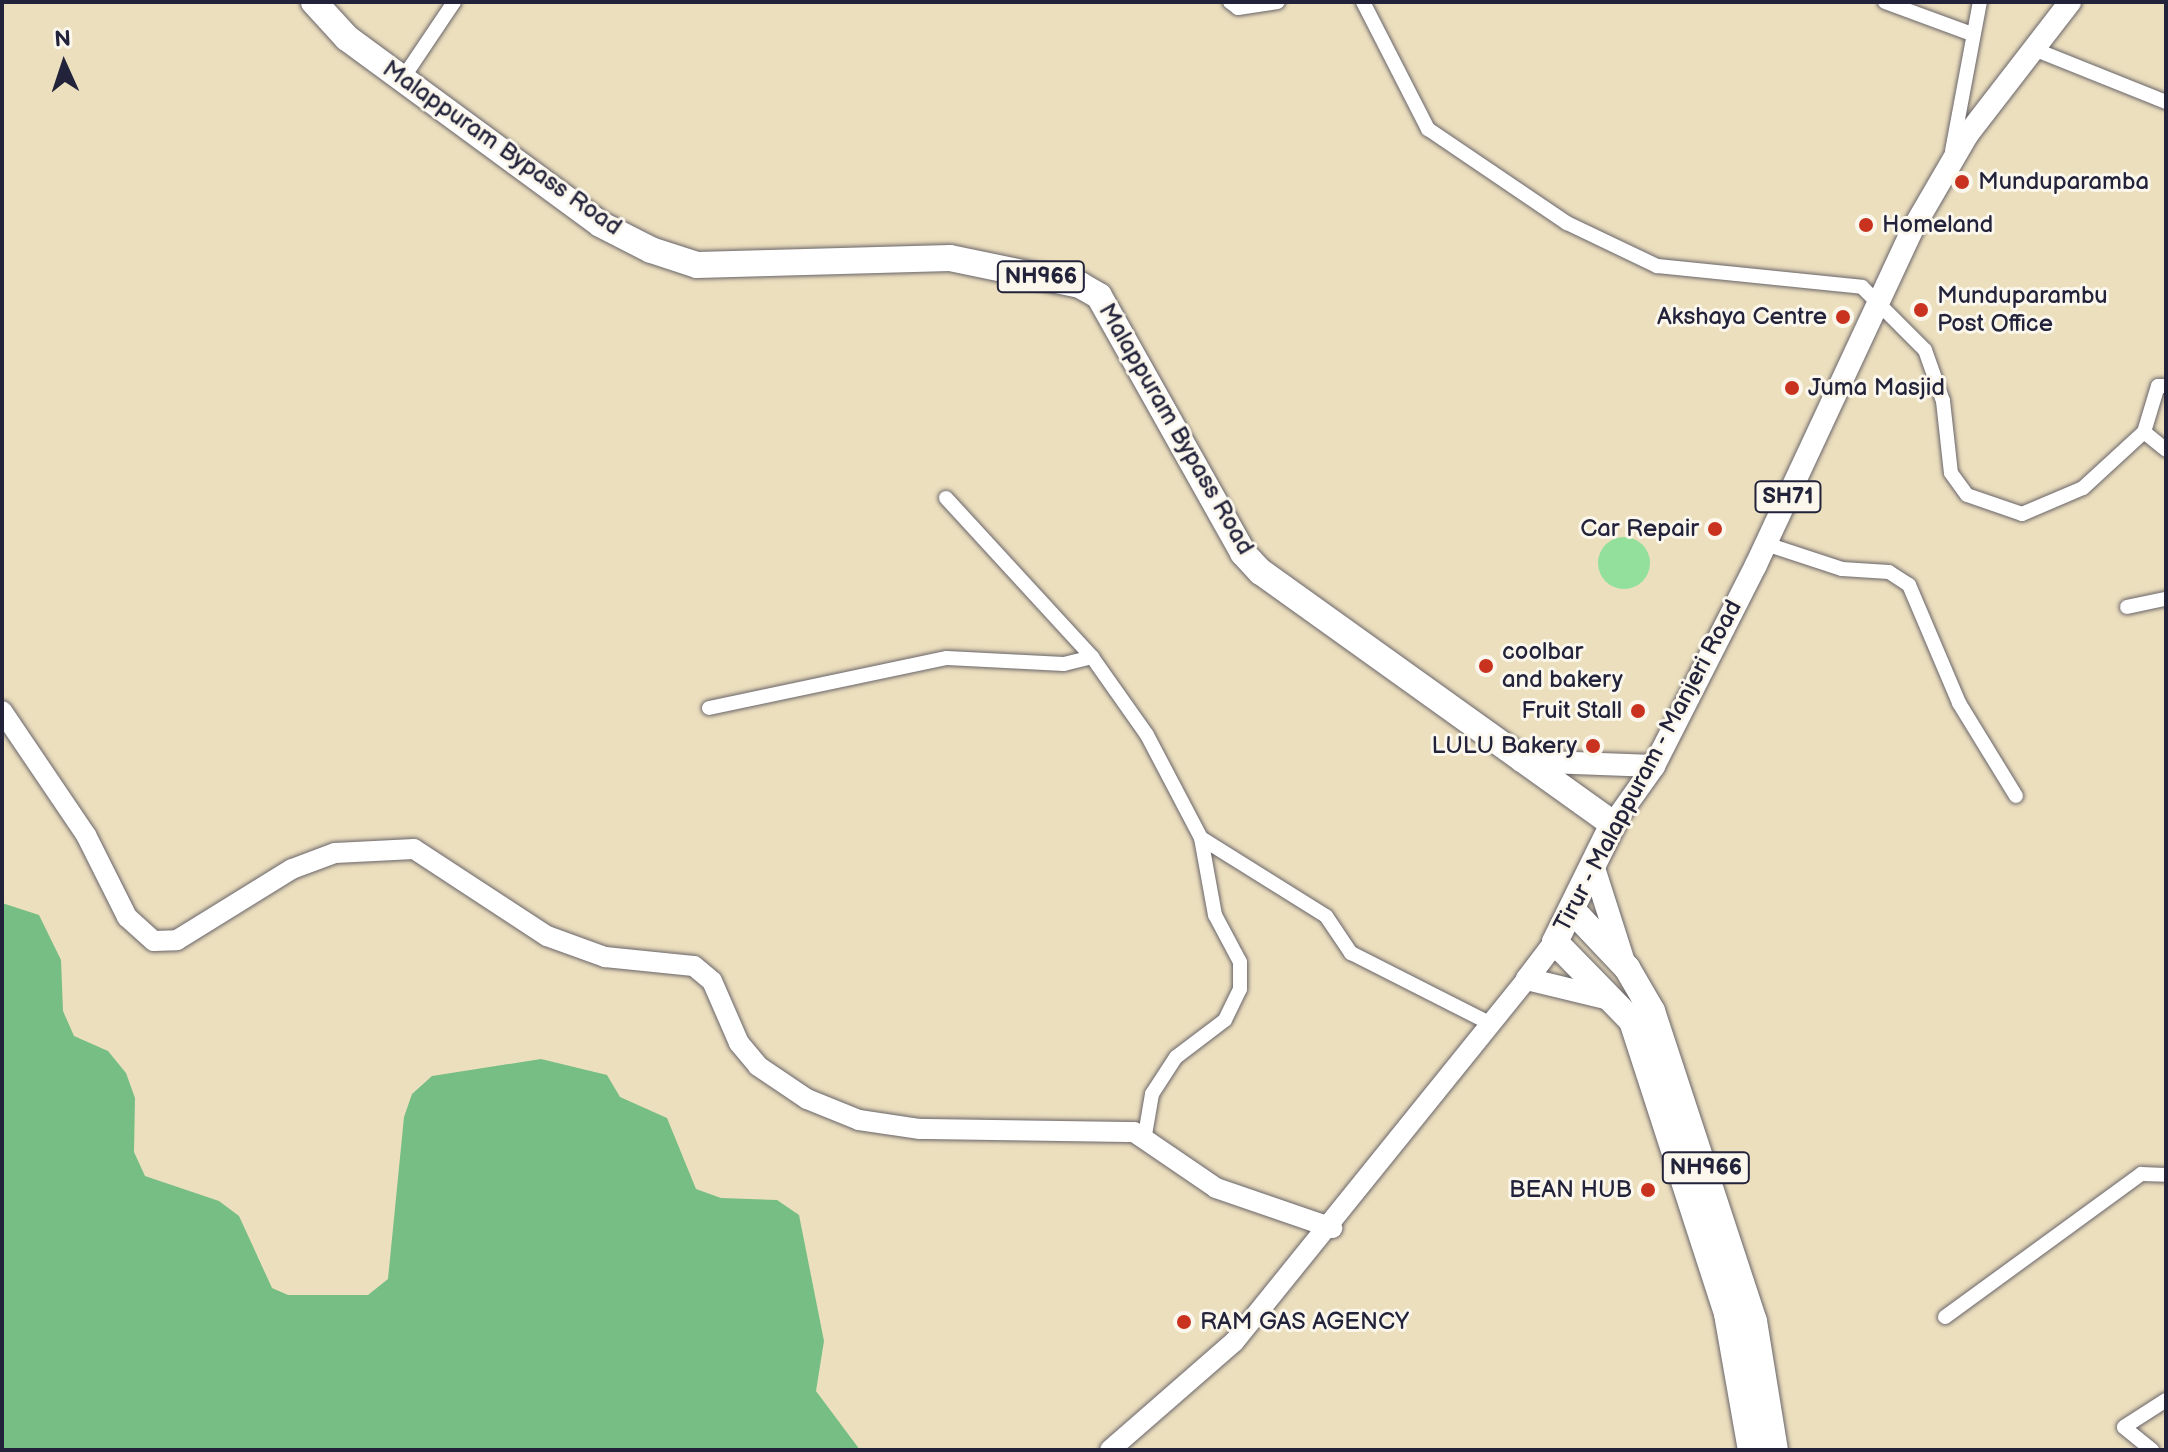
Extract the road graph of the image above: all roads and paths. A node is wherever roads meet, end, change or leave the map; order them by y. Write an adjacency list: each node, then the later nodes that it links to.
1 (314, 2): 11 (highway, Malappuram Bypass Road / NH966)
2 (454, 2): 11 (street)
3 (1230, 2): 4 (street)
4 (1278, 2)
5 (1363, 2): 14 (street)
6 (1885, 2): 9 (street)
7 (1980, 2): 9 (street)
8 (2070, 2): 10 (main road, Tirur - Malappuram - Manjeri Road / SH71)
9 (1972, 34): 13 (street)
10 (2034, 49): 12 (street); 13 (main road, Tirur - Malappuram - Manjeri Road / SH71)
11 (403, 78): 25 (highway, Malappuram Bypass Road / NH966)
12 (2166, 102)
13 (1951, 162): 14 (main road, Tirur - Malappuram - Manjeri Road / SH71)
14 (1875, 308): 16 (street); 19 (main road, Tirur - Malappuram - Manjeri Road / SH71)
15 (2166, 386): 16 (street)
16 (2144, 432): 17 (street)
17 (2166, 450)
18 (946, 498): 22 (street)
19 (1766, 544): 26 (main road, Tirur - Malappuram - Manjeri Road / SH71); 27 (street)
20 (2166, 599): 21 (street)
21 (2127, 607)
22 (1092, 657): 23 (street); 29 (street)
23 (709, 708)
24 (2, 711): 37 (street)
25 (1520, 761): 26 (main road); 28 (highway, Malappuram Bypass Road / NH966)
26 (1654, 766): 28 (main road, Tirur - Malappuram - Manjeri Road / SH71)
27 (2016, 796)
28 (1613, 824): 30 (highway, Tirur - Malappuram - Manjeri Road)
29 (1201, 838): 36 (street); 37 (street)
30 (1594, 868): 31 (highway, Tirur - Malappuram - Manjeri Road); 33 (main road)
31 (1575, 913): 32 (highway, Tirur - Malappuram - Manjeri Road); 33 (highway, NH966)
32 (1555, 942): 34 (main road, Tirur - Malappuram - Manjeri Road); 35 (highway, NH966)
33 (1627, 968): 44 (highway, NH966)
34 (1527, 979): 35 (main road); 36 (street, Tirur - Malappuram - Manjeri Road)
35 (1621, 1004): 43 (highway, NH966)
36 (1493, 1025): 39 (street, Tirur - Malappuram - Manjeri Road)
37 (1145, 1135): 39 (street)
38 (2166, 1175): 40 (street)
39 (1332, 1228): 42 (street, Tirur - Malappuram - Manjeri Road)
40 (1945, 1317)
41 (2166, 1400): 45 (street)
42 (1110, 1450)
43 (1751, 1450)
44 (1775, 1450)
45 (2152, 1450)

